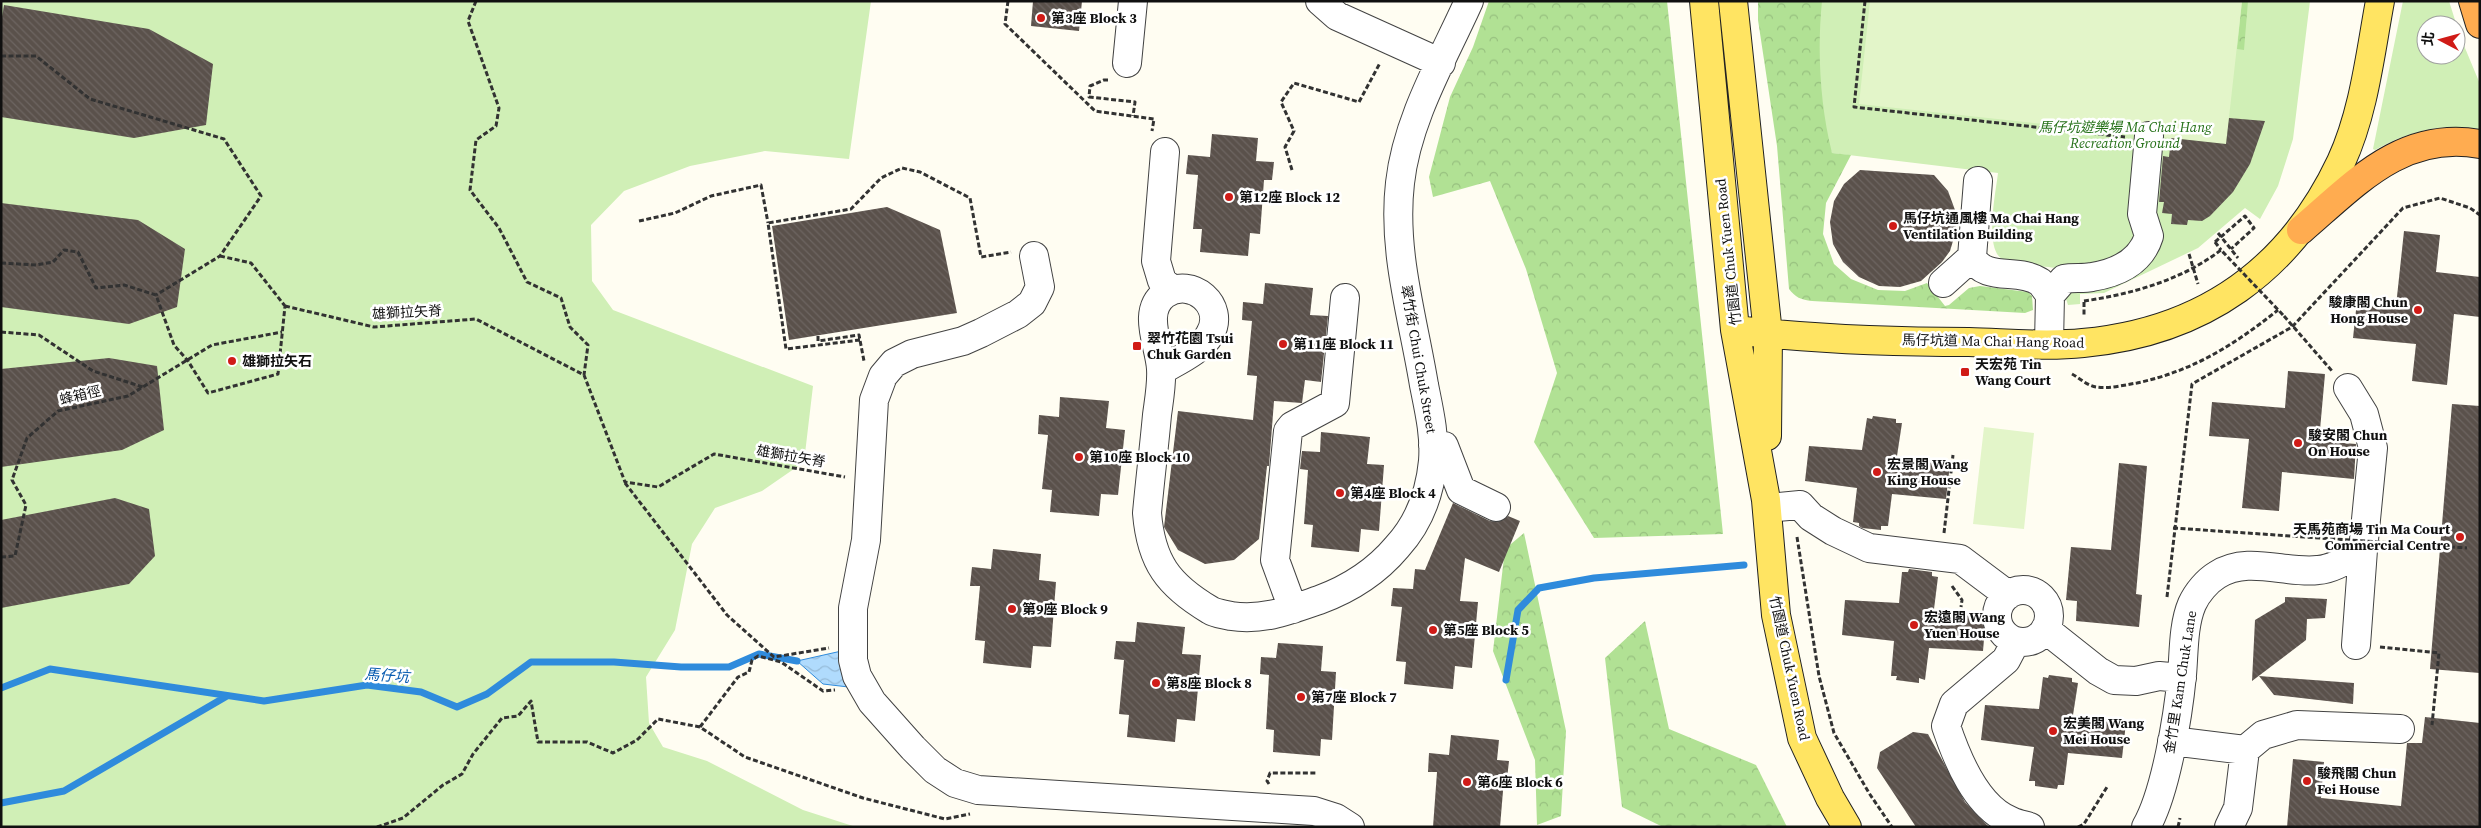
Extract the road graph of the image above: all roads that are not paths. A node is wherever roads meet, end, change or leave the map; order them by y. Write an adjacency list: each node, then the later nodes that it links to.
1 (1133, 1): 10 (street)
2 (1320, 1): 9 (street)
3 (1469, 1): 9 (street, 翠竹街 Chui Chuk Street)
4 (1704, 1): 22 (main road, 竹園道 Chuk Yuen Road)
5 (1732, 1): 23 (main road, 竹園道 Chuk Yuen Road)
6 (2380, 1): 15 (main road, 馬仔坑道 Ma Chai Hang Road)
7 (2473, 1): 8 (highway)
8 (2480, 24)
9 (1441, 63): 27 (street, 翠竹街 Chui Chuk Street)
10 (1120, 72)
11 (2149, 138): 20 (street)
12 (1158, 143): 19 (street)
13 (2480, 144): 15 (highway)
14 (1978, 181): 17 (street)
15 (2301, 230): 24 (main road, 馬仔坑道 Ma Chai Hang Road)
16 (1034, 256): 41 (street)
17 (1972, 257): 18 (street); 20 (street)
18 (1943, 284)
19 (1173, 290): 25 (street, 翠竹街 Chui Chuk Street); 25 (street)
20 (2050, 295): 24 (street)
21 (1345, 298): 32 (street)
22 (1735, 330): 23 (main road, 馬仔坑道 Ma Chai Hang Road); 28 (main road, 竹園道 Chuk Yuen Road)
23 (1768, 334): 24 (main road, 馬仔坑道 Ma Chai Hang Road); 28 (main road, 竹園道 Chuk Yuen Road)
24 (2049, 344)
25 (1162, 370): 32 (street, 翠竹街 Chui Chuk Street)
26 (2348, 388): 30 (street)
27 (1433, 445): 29 (street); 32 (street, 翠竹街 Chui Chuk Street)
28 (1766, 504): 31 (street); 37 (main road, 竹園道 Chuk Yuen Road)
29 (1496, 507)
30 (2363, 550): 35 (street); 36 (street, 金竹里 Kam Chuk Lane)
31 (2008, 595): 33 (street); 34 (street)
32 (1293, 609)
33 (2045, 629): 34 (street); 36 (street)
34 (2016, 641): 44 (street)
35 (2356, 645)
36 (2182, 678): 39 (street, 金竹里 Kam Chuk Lane)
37 (1796, 711): 42 (street); 43 (main road, 竹園道 Chuk Yuen Road)
38 (2400, 729): 40 (street)
39 (2172, 741): 40 (street); 45 (street, 金竹里 Kam Chuk Lane)
40 (2245, 750): 46 (street)
41 (1350, 827)
42 (1838, 827)
43 (1847, 827)
44 (2030, 827)
45 (2146, 827)
46 (2229, 827)

